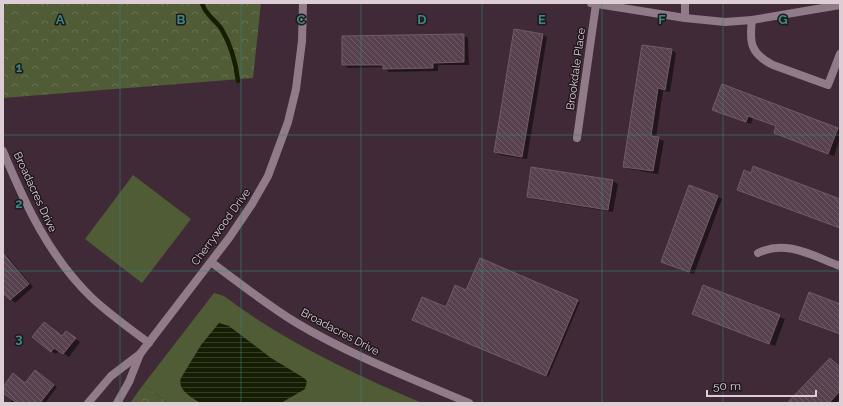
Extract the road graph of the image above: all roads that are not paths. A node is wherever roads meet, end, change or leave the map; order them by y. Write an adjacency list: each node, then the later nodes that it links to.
1 (303, 3): 11 (street, Cherrywood Drive)
2 (594, 3): 5 (street); 8 (street, Brookdale Place)
3 (685, 3): 5 (street)
4 (840, 4): 6 (street)
5 (685, 18): 6 (street)
6 (752, 20): 7 (street)
7 (840, 54)
8 (577, 138)
9 (3, 151): 13 (street, Broadacres Drive)
10 (758, 253): 12 (street)
11 (211, 262): 13 (street, Cherrywood Drive); 17 (street, Broadacres Drive)
12 (840, 266)
13 (149, 343): 14 (street, Cherrywood Drive)
14 (140, 354): 15 (street, Cherrywood Drive); 16 (street, Cherrywood Drive)
15 (88, 403)
16 (116, 403)
17 (469, 403)

